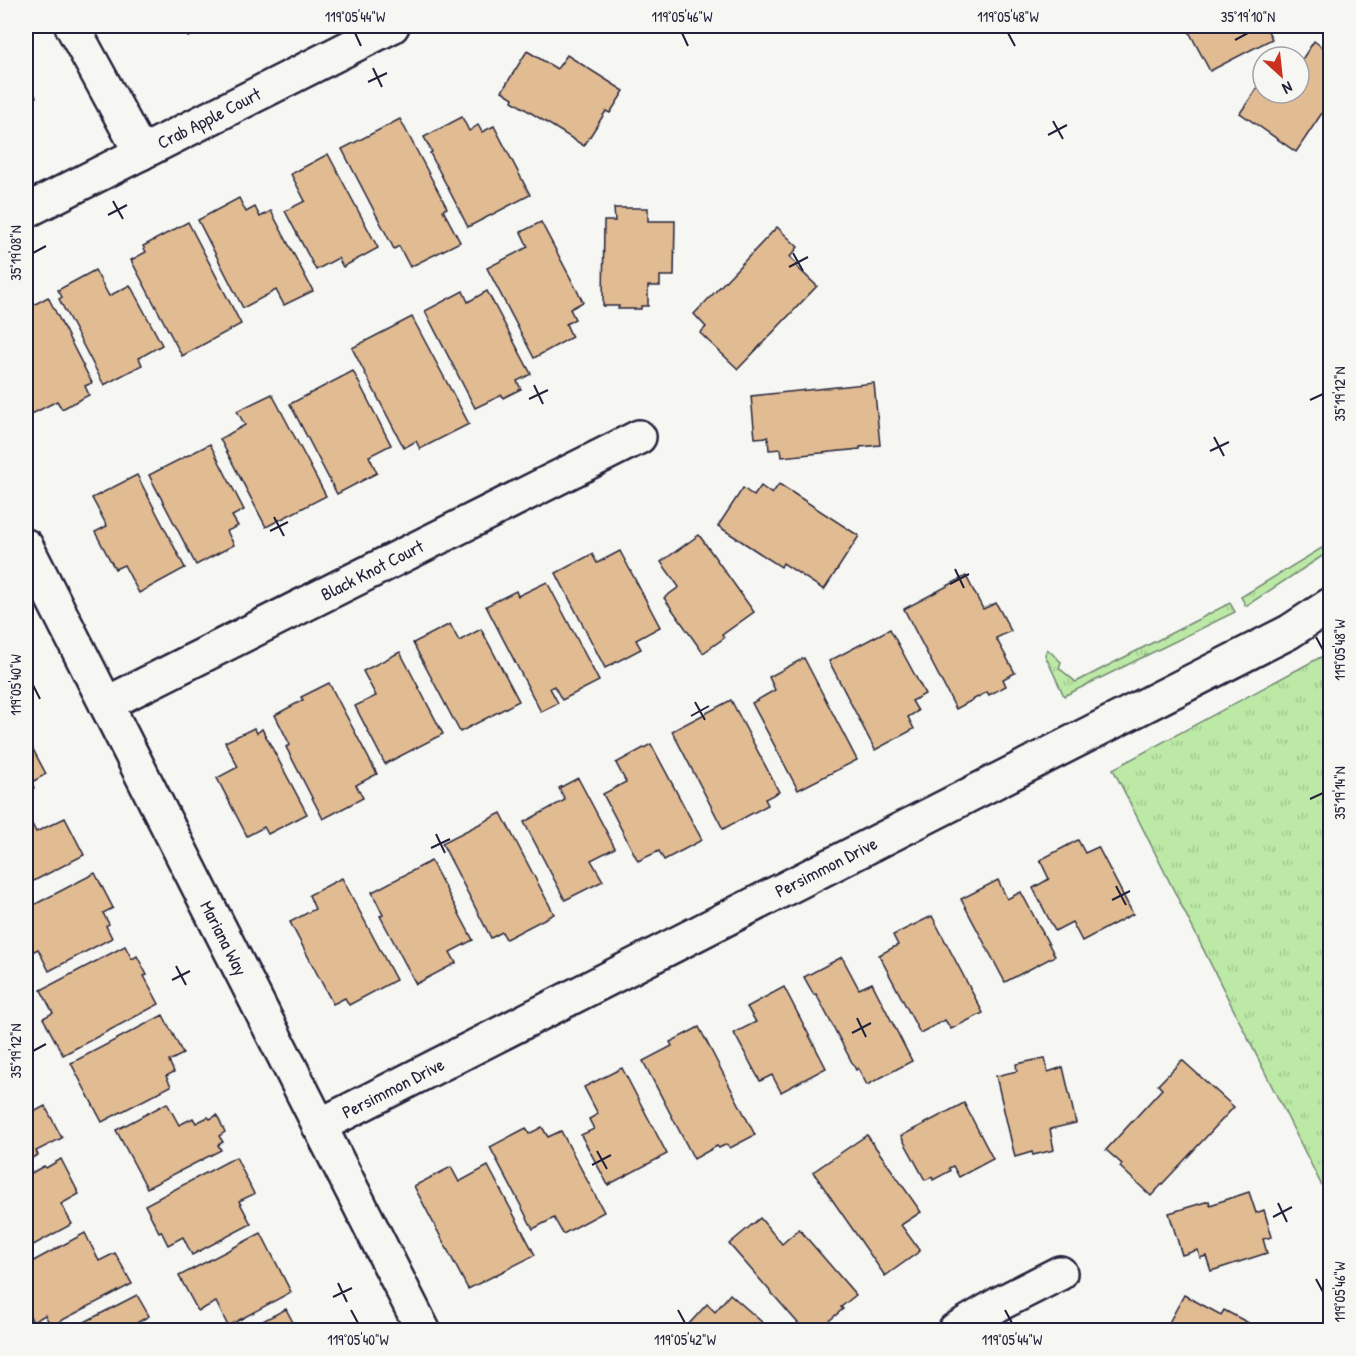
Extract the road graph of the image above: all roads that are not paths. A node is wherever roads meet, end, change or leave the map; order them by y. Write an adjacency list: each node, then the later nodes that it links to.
1 (72, 26): 3 (street)
2 (392, 26): 3 (street, Crab Apple Court)
3 (141, 153): 4 (street, Crab Apple Court)
4 (26, 212)
5 (639, 437): 8 (street, Black Knot Court)
6 (26, 546): 8 (street, Mariana Way)
7 (1330, 605): 9 (street, Persimmon Drive)
8 (106, 704): 9 (street, Mariana Way)
9 (319, 1126): 11 (street, Mariana Way)
10 (1060, 1273): 12 (street)
11 (423, 1330)
12 (955, 1330)

